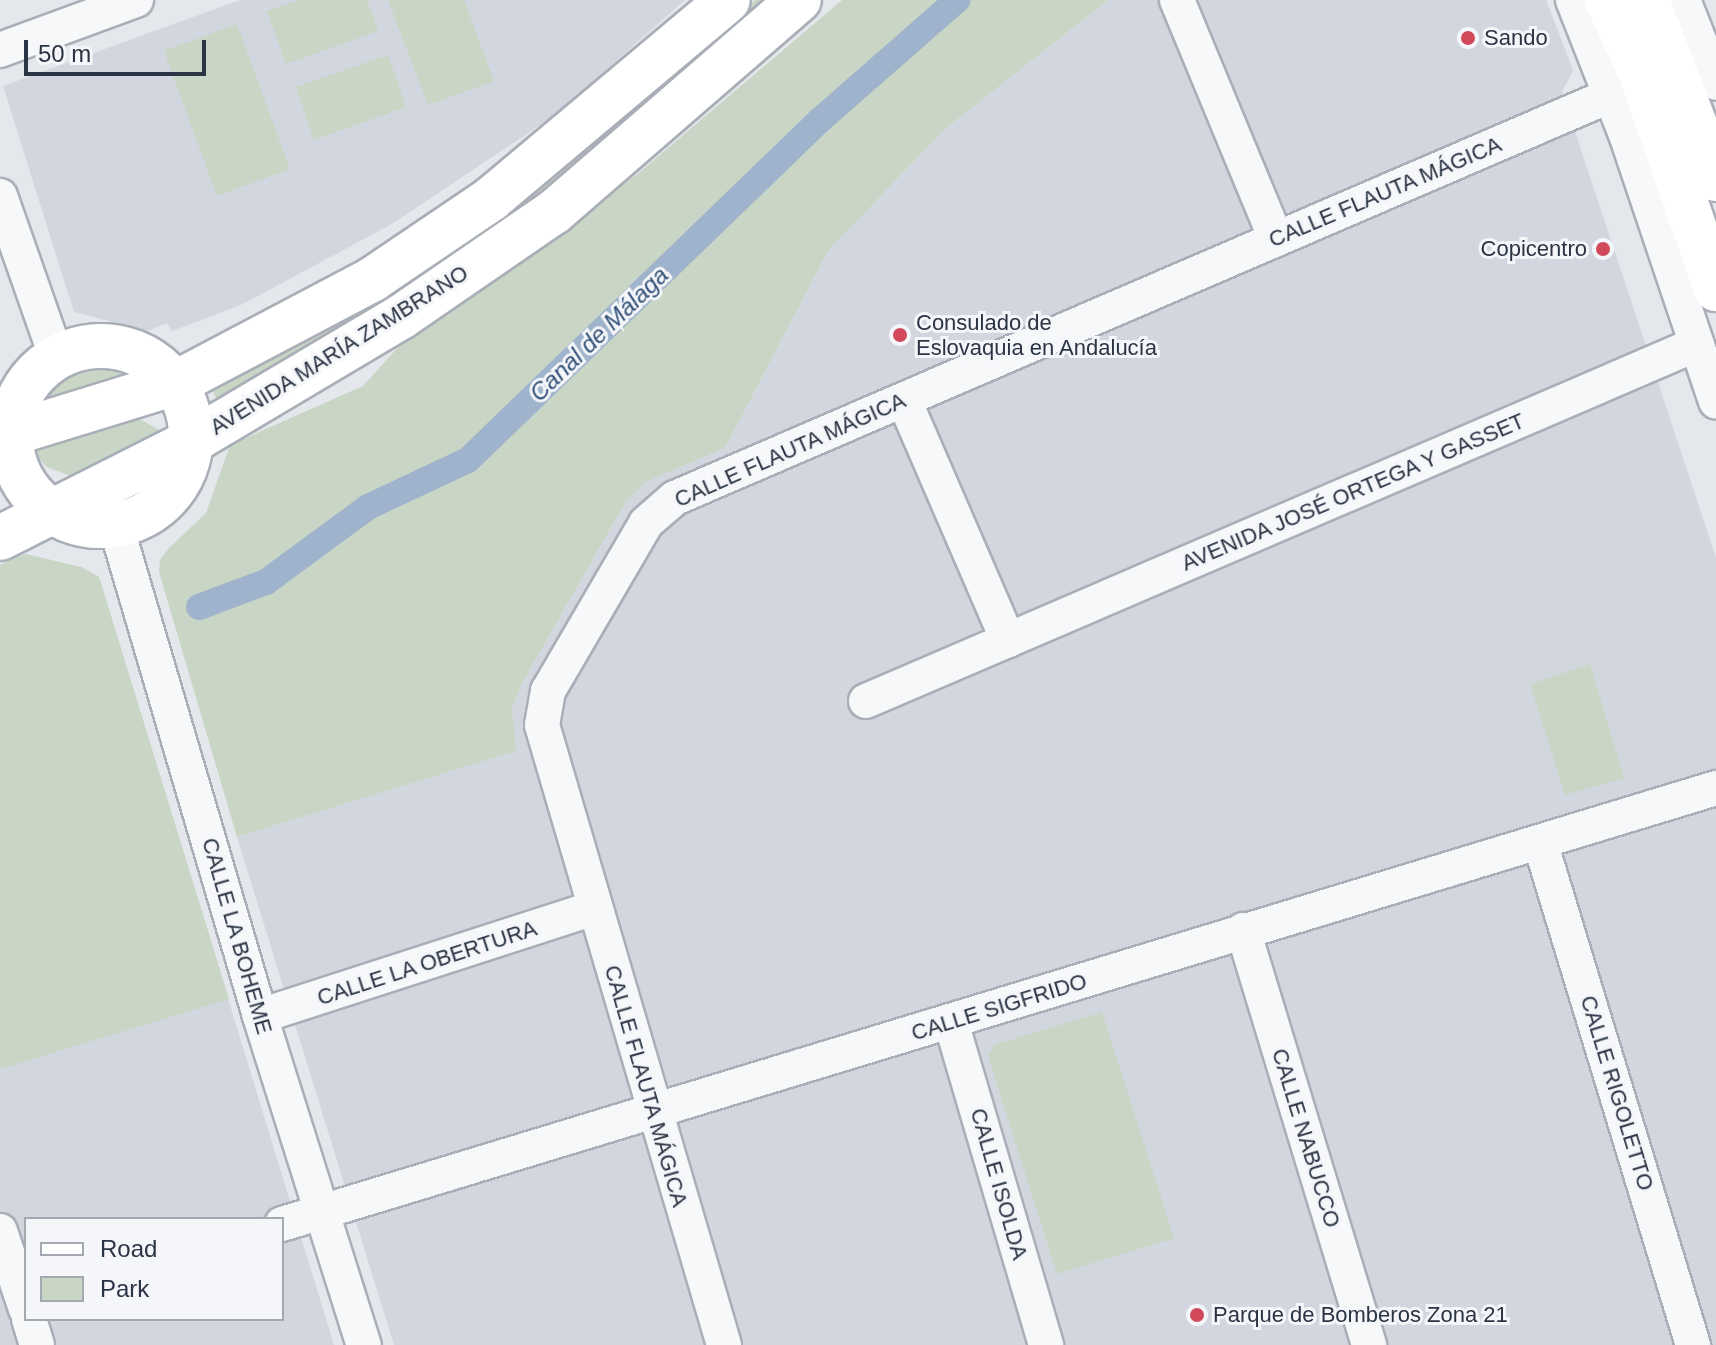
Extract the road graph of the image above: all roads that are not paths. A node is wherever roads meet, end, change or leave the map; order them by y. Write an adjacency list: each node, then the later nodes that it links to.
1 (136, 0): 9 (street)
2 (728, 0): 18 (main road, AVENIDA MARÍA ZAMBRANO)
3 (799, 0): 22 (main road, AVENIDA MARÍA ZAMBRANO)
4 (1177, 0): 14 (street)
5 (1573, 0): 11 (street)
6 (1607, 0): 15 (main road)
7 (1647, 0): 12 (main road)
8 (1683, 0): 10 (street)
9 (0, 50)
10 (1716, 83)
11 (1611, 95): 14 (street, CALLE FLAUTA MÁGICA); 16 (street)
12 (1716, 179)
13 (0, 196): 17 (street)
14 (1276, 239): 19 (street, CALLE FLAUTA MÁGICA)
15 (1716, 289)
16 (1697, 344): 20 (street); 26 (street, AVENIDA JOSÉ ORTEGA Y GASSET)
17 (56, 356): 18 (main road); 21 (main road)
18 (176, 383): 21 (main road, AVENIDA MARÍA ZAMBRANO); 22 (main road)
19 (904, 400): 26 (street); 30 (street, CALLE FLAUTA MÁGICA)
20 (1716, 401)
21 (5, 436): 23 (main road)
22 (192, 441): 23 (main road, AVENIDA MARÍA ZAMBRANO); 24 (main road)
23 (50, 511): 24 (main road); 25 (main road, AVENIDA MARÍA ZAMBRANO)
24 (116, 526): 32 (street, CALLE LA BOHEME)
25 (0, 538)
26 (1008, 640): 27 (street, AVENIDA JOSÉ ORTEGA Y GASSET)
27 (866, 701)
28 (1716, 788): 29 (street, CALLE SIGFRIDO)
29 (1540, 842): 31 (street, CALLE SIGFRIDO); 45 (street, CALLE RIGOLETTO)
30 (594, 908): 32 (street, CALLE LA OBERTURA); 34 (street, CALLE FLAUTA MÁGICA)
31 (1243, 930): 33 (street, CALLE SIGFRIDO); 44 (street, CALLE NABUCCO)
32 (260, 1016): 35 (street, CALLE LA BOHEME)
33 (951, 1022): 34 (street, CALLE SIGFRIDO); 43 (street, CALLE ISOLDA)
34 (654, 1114): 35 (street, CALLE SIGFRIDO); 42 (street, CALLE FLAUTA MÁGICA)
35 (322, 1213): 36 (street, CALLE SIGFRIDO); 41 (street, CALLE LA BOHEME)
36 (284, 1223)
37 (0, 1231): 38 (street)
38 (21, 1305)
39 (27, 1321): 40 (street)
40 (37, 1345)
41 (364, 1345)
42 (724, 1345)
43 (1046, 1345)
44 (1369, 1345)
45 (1693, 1345)

